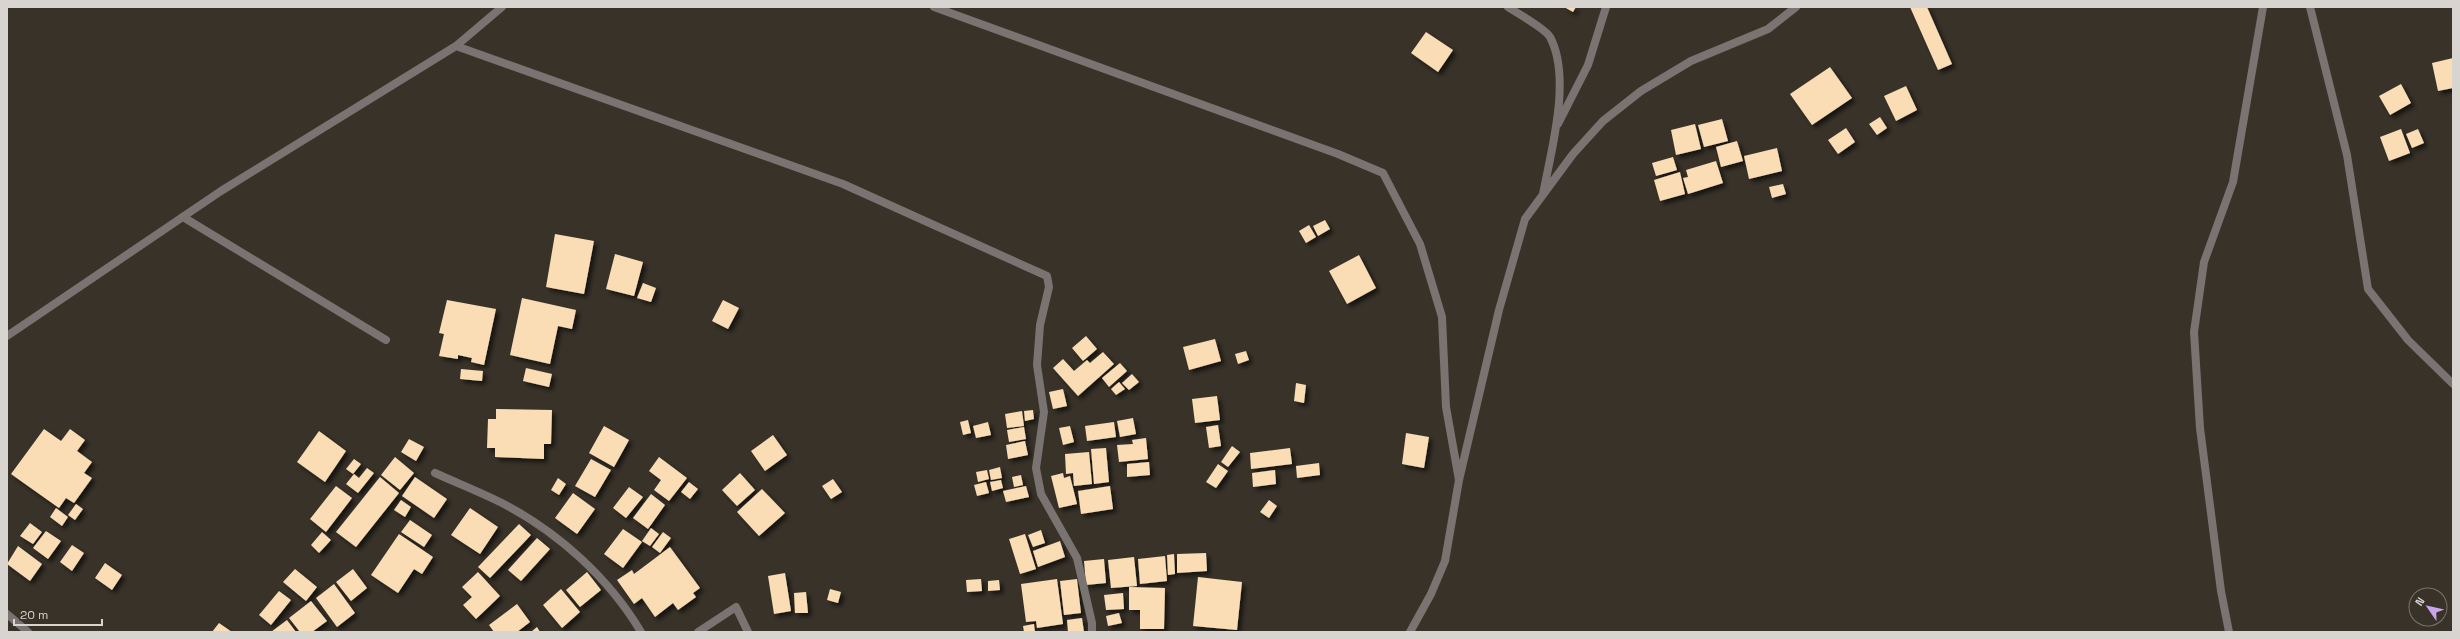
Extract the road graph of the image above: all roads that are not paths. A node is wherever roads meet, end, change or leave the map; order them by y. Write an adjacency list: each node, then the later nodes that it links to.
1 (502, 7): 8 (street)
2 (934, 7): 16 (street)
3 (1508, 7): 9 (street)
4 (1606, 7): 9 (street)
5 (1796, 7): 10 (street)
6 (2263, 7): 24 (street)
7 (2310, 7): 14 (street)
8 (456, 46): 11 (street); 22 (street)
9 (1556, 128): 10 (street)
10 (1542, 196): 16 (street)
11 (183, 217): 12 (street); 13 (street)
12 (7, 336)
13 (386, 340)
14 (2453, 384)
15 (435, 473): 19 (street)
16 (1459, 480): 23 (street)
17 (7, 614): 18 (street)
18 (28, 632)
19 (641, 632)
20 (698, 632): 21 (street)
21 (748, 632)
22 (1092, 632)
23 (1410, 632)
24 (2229, 632)

